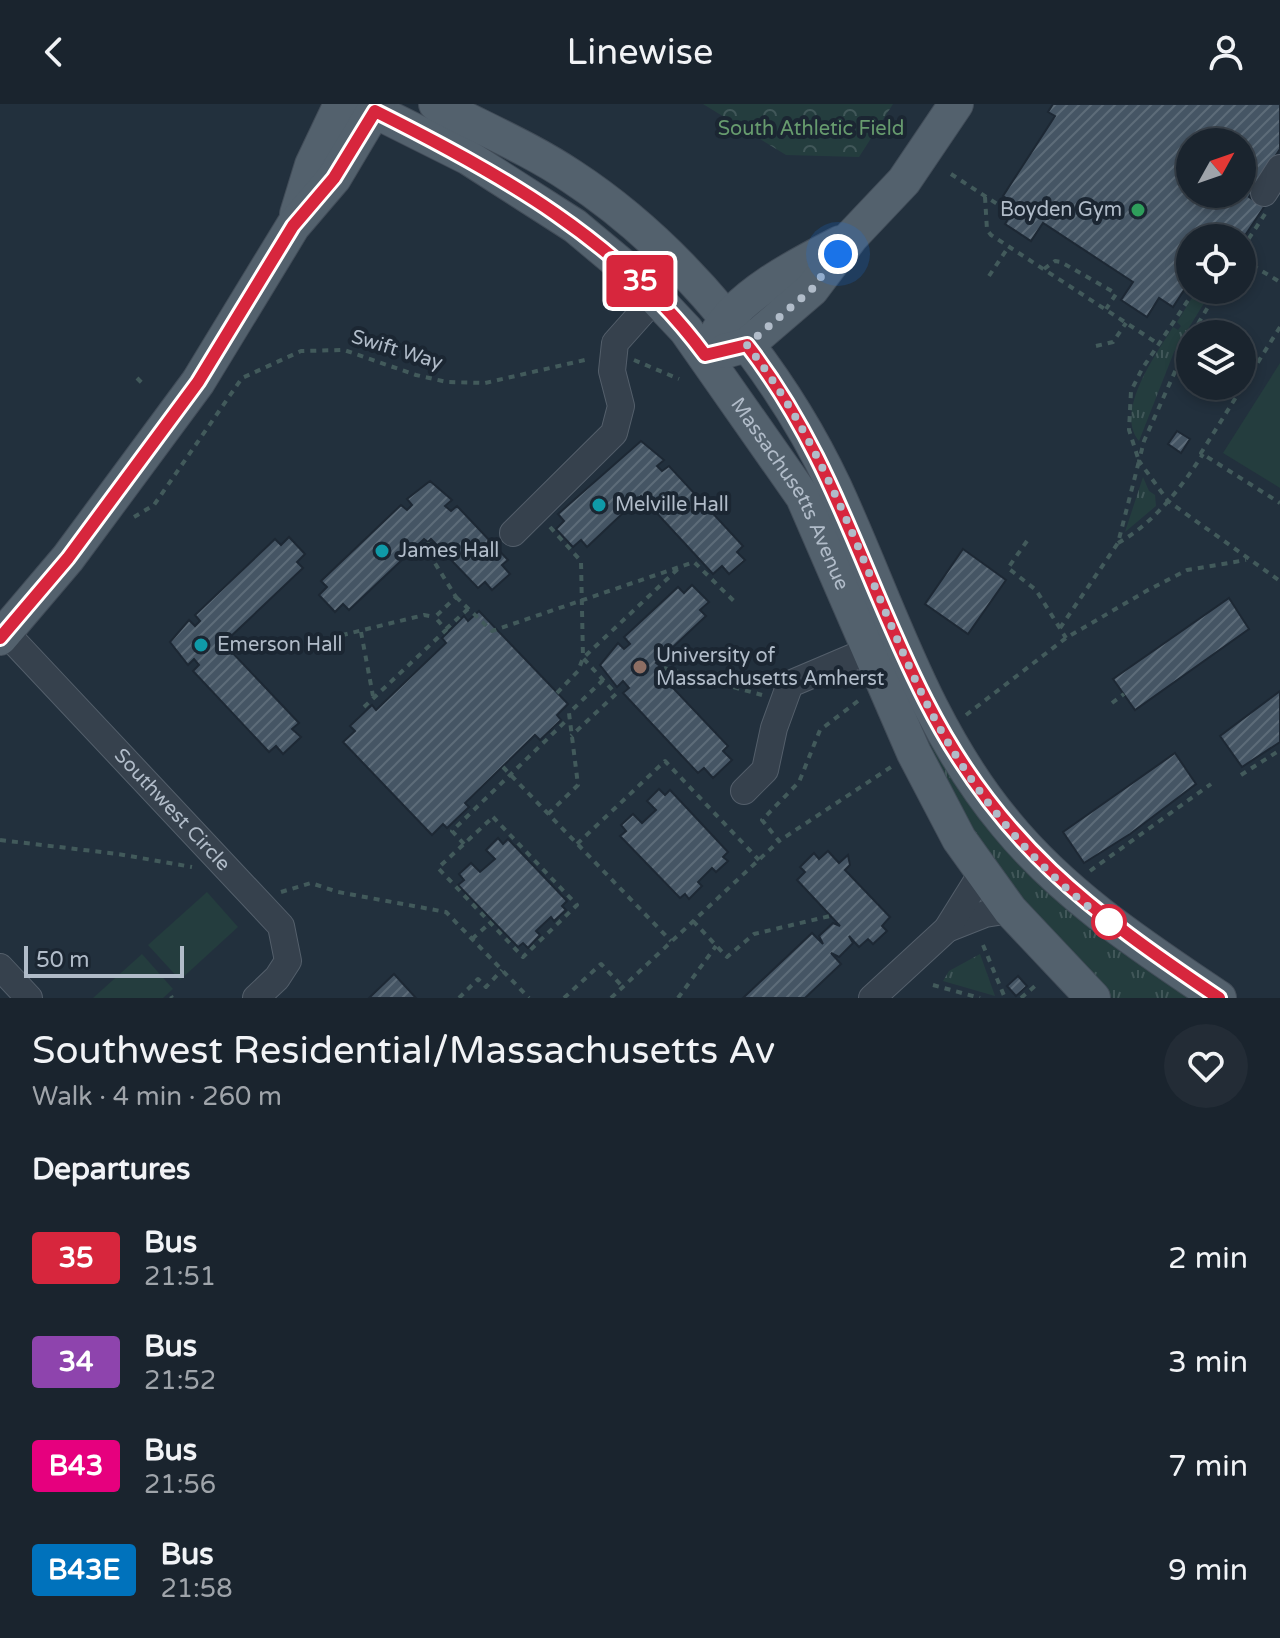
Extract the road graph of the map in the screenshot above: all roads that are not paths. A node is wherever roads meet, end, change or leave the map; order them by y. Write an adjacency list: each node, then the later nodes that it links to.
1 (341, 104): 7 (main road)
2 (436, 104): 10 (main road, Massachusetts Avenue)
3 (956, 104): 8 (main road)
4 (371, 106): 7 (main road); 9 (main road, Massachusetts Avenue)
5 (1280, 168): 6 (street)
6 (1268, 198)
7 (293, 226): 14 (main road)
8 (851, 237): 10 (main road); 11 (main road)
9 (656, 297): 12 (main road, Massachusetts Avenue); 13 (street)
10 (725, 318): 11 (main road, Massachusetts Avenue); 12 (main road)
11 (747, 345): 12 (main road); 26 (main road, Massachusetts Avenue)
12 (705, 355): 15 (main road, Massachusetts Avenue)
13 (513, 533)
14 (2, 635): 23 (street, Southwest Circle)
15 (870, 650): 16 (street); 17 (main road, Massachusetts Avenue)
16 (744, 791)
17 (982, 873): 18 (main road, Massachusetts Avenue); 19 (street)
18 (1010, 910): 19 (street); 25 (main road, Massachusetts Avenue)
19 (947, 929): 21 (street)
20 (0, 967): 22 (street)
21 (897, 986): 24 (street)
22 (29, 998)
23 (256, 998)
24 (872, 998)
25 (1093, 998)
26 (1219, 998)

